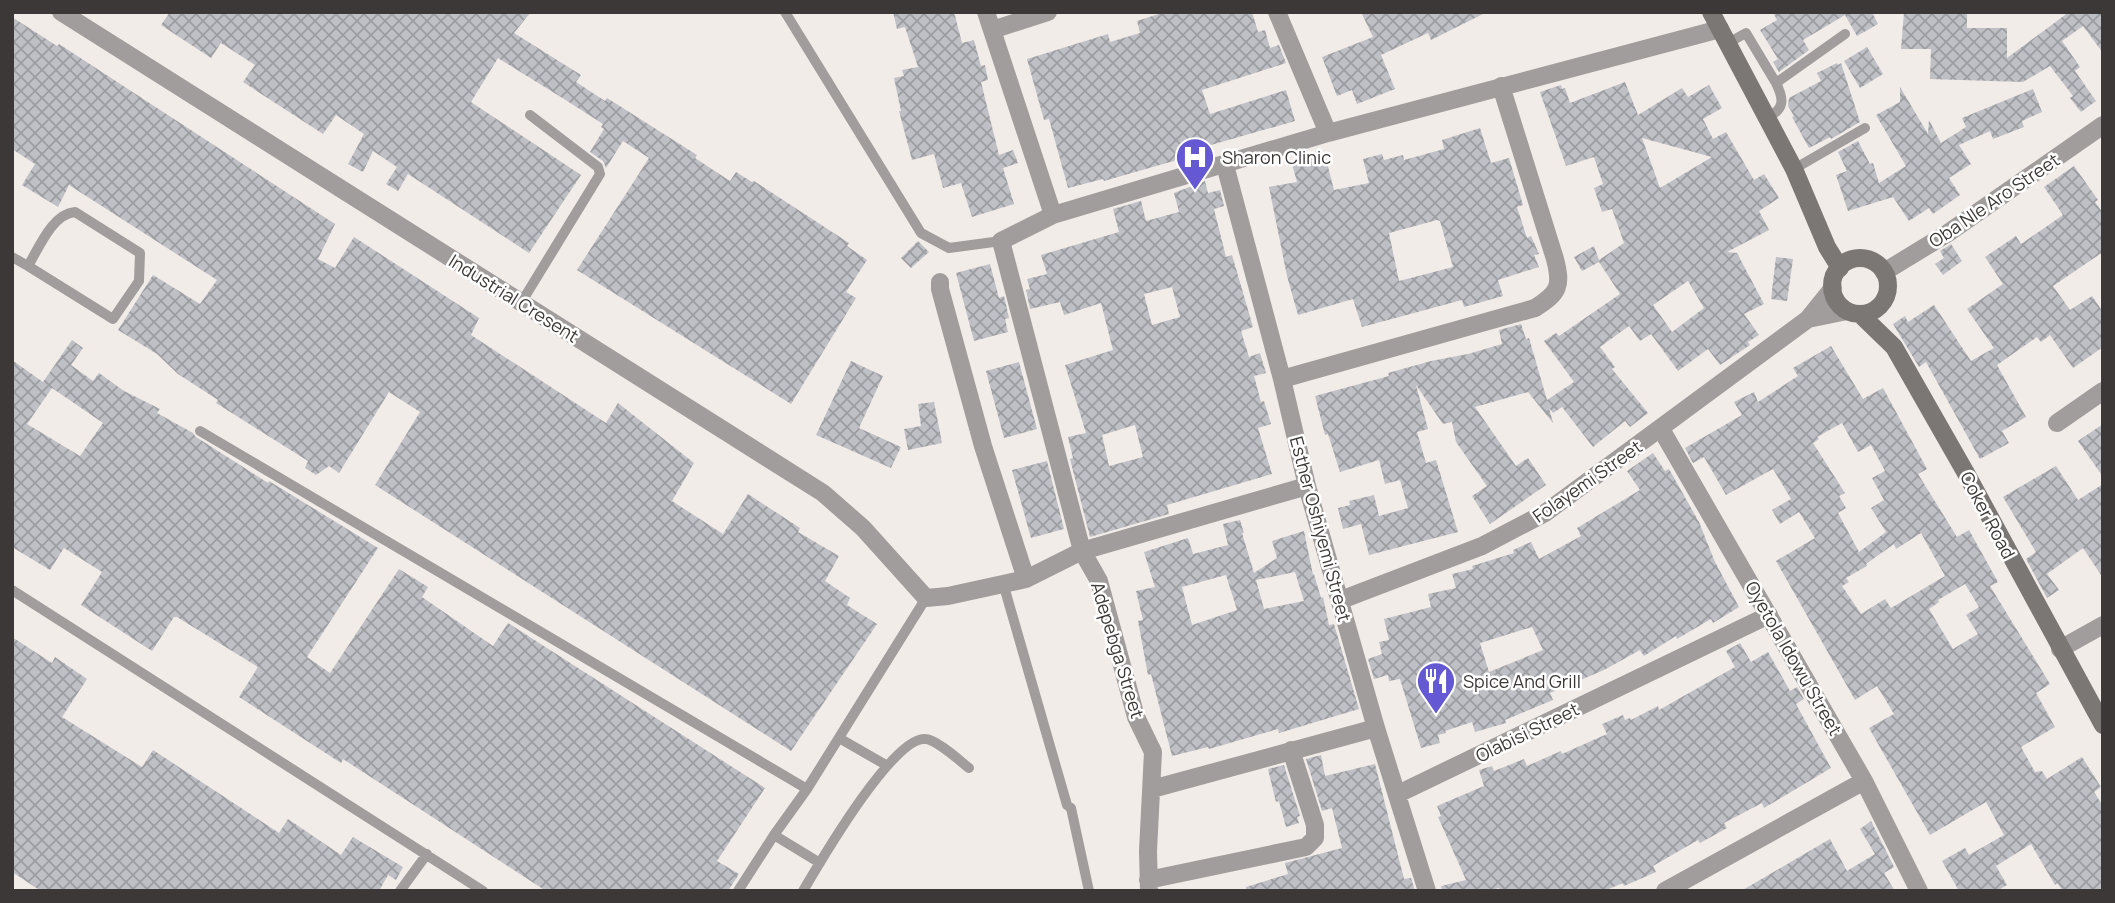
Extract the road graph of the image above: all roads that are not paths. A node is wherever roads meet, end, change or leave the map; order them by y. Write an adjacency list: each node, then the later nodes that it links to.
1 (61, 12): 28 (street, Industrial Cresent)
2 (785, 12): 20 (lane)
3 (986, 12): 7 (street)
4 (1048, 12): 7 (street)
5 (1277, 12): 15 (street)
6 (1711, 12): 9 (main road)
7 (992, 30): 19 (street)
8 (1845, 34): 10 (lane)
9 (1724, 36): 10 (lane); 11 (street); 13 (main road)
10 (1776, 83): 13 (lane)
11 (1502, 86): 15 (street); 32 (street)
12 (530, 115): 28 (lane)
13 (1767, 118): 18 (main road)
14 (1865, 128): 18 (lane)
15 (1328, 133): 17 (street)
16 (2100, 133): 24 (street, Oba Nle Aro Street)
17 (1225, 165): 19 (street); 32 (street, Esther Oshiyemi Street)
18 (1794, 169): 22 (main road)
19 (1053, 215): 20 (street)
20 (1001, 241): 38 (street, Adepebga Street)
21 (12, 257): 23 (lane)
22 (1847, 264): 24 (main road); 26 (main road)
23 (28, 266): 23 (lane)
24 (1884, 272): 27 (main road)
25 (940, 282): 39 (street)
26 (1833, 288): 29 (main road); 30 (street)
27 (1882, 302): 29 (main road); 31 (main road)
28 (521, 303): 42 (street, Industrial Cresent)
29 (1853, 312): 30 (street); 31 (main road, Coker Road)
30 (1808, 319): 35 (street, Folayemi Street)
31 (1894, 347): 46 (main road, Coker Road)
32 (1282, 379): 37 (street, Esther Oshiyemi Street)
33 (2103, 391): 34 (street)
34 (2057, 423)
35 (1661, 429): 43 (street, Folayemi Street); 44 (street, Oyetola Idowu Street)
36 (200, 431): 54 (lane)
37 (1307, 486): 38 (street); 43 (street, Esther Oshiyemi Street)
38 (1076, 554): 39 (street); 55 (street, Adepebga Street)
39 (1026, 579): 40 (street)
40 (1002, 582): 42 (street); 65 (lane)
41 (12, 590): 58 (lane)
42 (926, 598): 49 (lane)
43 (1340, 600): 48 (street, Esther Oshiyemi Street)
44 (1769, 615): 53 (street, Oyetola Idowu Street); 56 (street, Olabisi Street)
45 (2103, 625): 46 (street)
46 (2060, 649): 47 (main road, Coker Road)
47 (2103, 725)
48 (1376, 729): 50 (street); 56 (street, Esther Oshiyemi Street)
49 (839, 738): 51 (lane); 54 (lane)
50 (1291, 750): 55 (street); 60 (street)
51 (886, 765): 52 (lane); 59 (lane)
52 (970, 768)
53 (1864, 781): 67 (street); 68 (street, Oyetola Idowu Street)
54 (807, 789): 57 (lane)
55 (1152, 789): 60 (street, Adepebga Street)
56 (1398, 794): 66 (street, Esther Oshiyemi Street)
57 (774, 835): 59 (lane); 63 (lane)
58 (427, 854): 61 (lane); 62 (lane)
59 (820, 863): 64 (lane)
60 (1148, 886)
61 (480, 890)
62 (400, 891)
63 (738, 891)
64 (803, 891)
65 (1089, 891)
66 (1427, 891)
67 (1665, 891)
68 (1919, 891)

